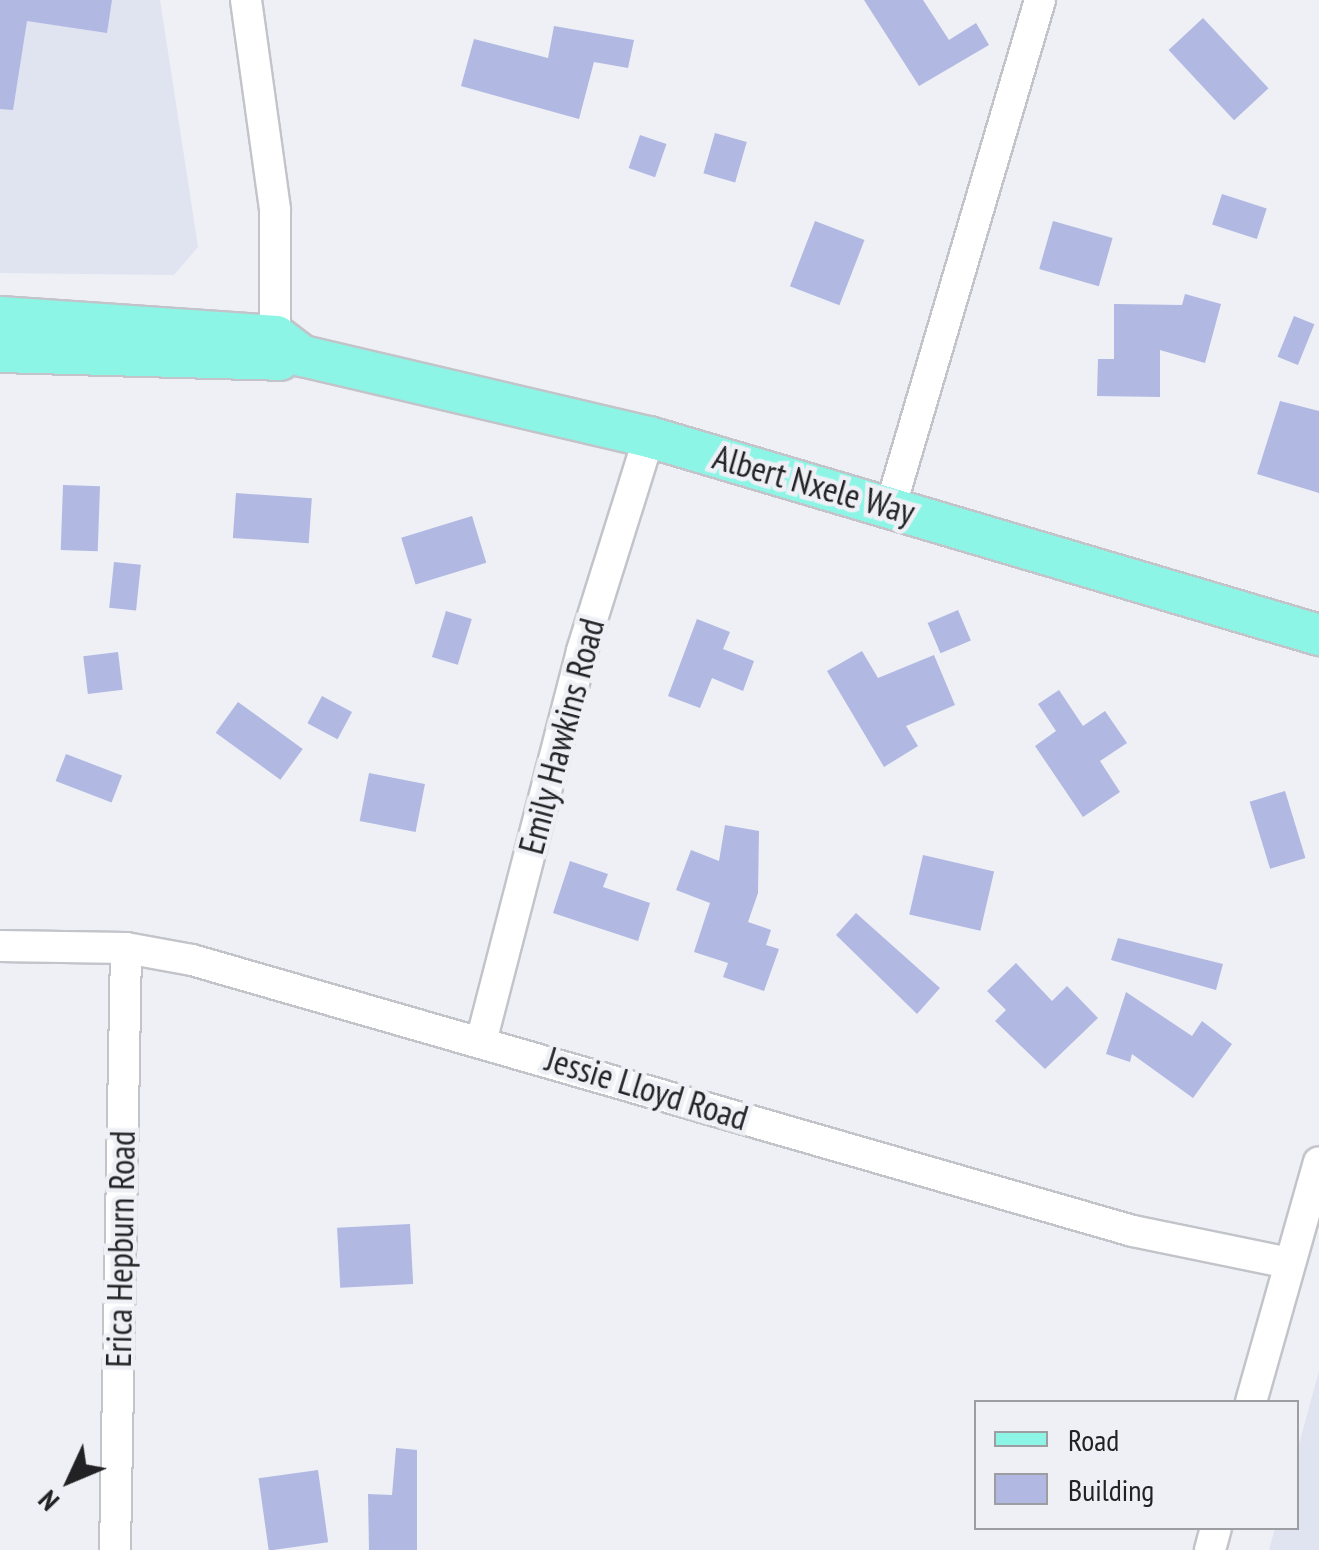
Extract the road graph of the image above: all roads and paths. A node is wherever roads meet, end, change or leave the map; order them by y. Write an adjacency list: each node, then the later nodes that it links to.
1 (246, 0): 4 (street)
2 (1040, 0): 7 (street)
3 (0, 317): 4 (main road, Albert Nxele Way)
4 (285, 351): 5 (main road, Albert Nxele Way); 6 (main road, Albert Nxele Way)
5 (0, 352)
6 (649, 437): 7 (main road, Albert Nxele Way); 11 (street, Emily Hawkins Road)
7 (892, 505): 8 (main road, Albert Nxele Way)
8 (1319, 634)
9 (0, 946): 10 (street, Jessie Lloyd Road)
10 (126, 948): 11 (street, Jessie Lloyd Road); 15 (street, Erica Hepburn Road)
11 (482, 1038): 13 (street, Jessie Lloyd Road)
12 (1319, 1162): 13 (street)
13 (1289, 1263): 14 (street)
14 (1252, 1400)
15 (115, 1550)

